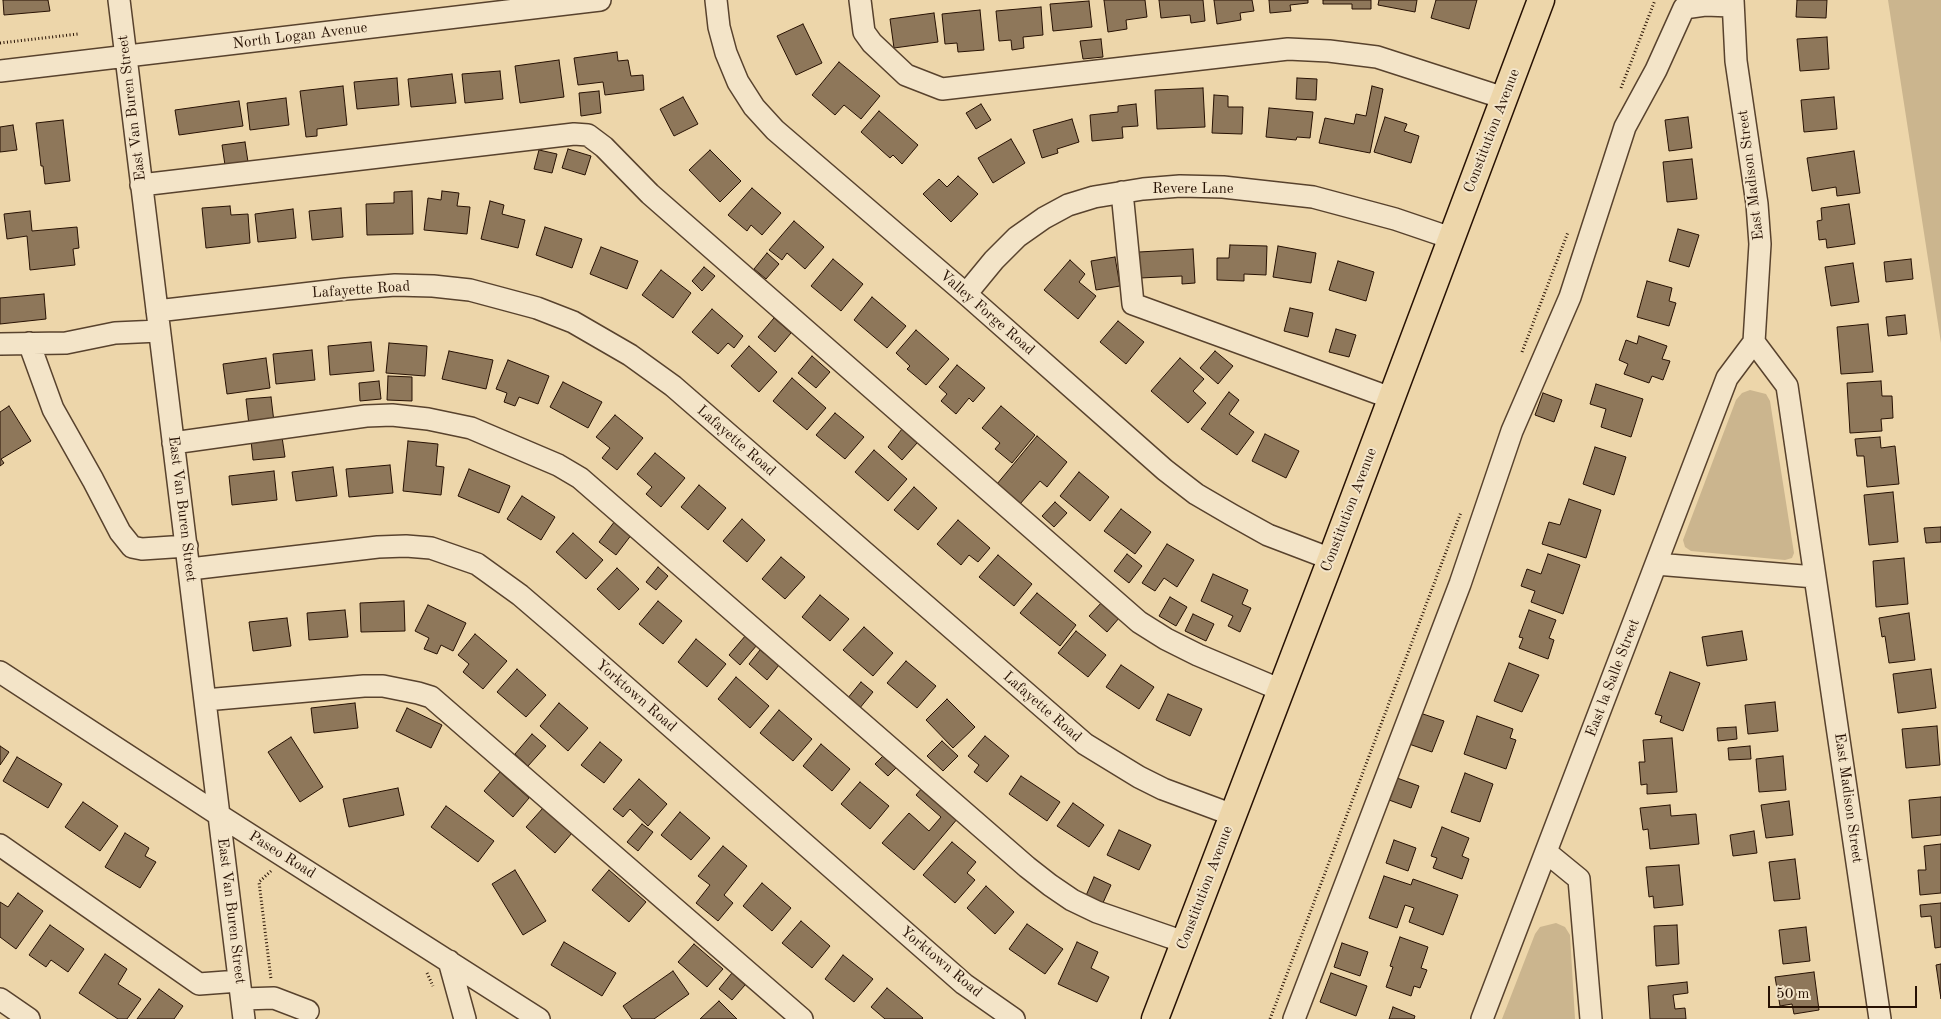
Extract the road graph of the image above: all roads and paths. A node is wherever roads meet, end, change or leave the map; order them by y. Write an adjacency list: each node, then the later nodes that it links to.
1 (118, 0): 9 (street, East Van Buren Street)
2 (600, 0): 9 (street, North Logan Avenue)
3 (716, 0): 15 (street, Valley Forge Road)
4 (860, 0): 11 (street)
5 (1541, 0): 11 (main road, Constitution Avenue)
6 (1732, 3): 17 (street, East Madison Street); 49 (street)
7 (78, 34): 8 (path)
8 (0, 43)
9 (125, 56): 10 (street, North Logan Avenue); 12 (street, East Van Buren Street)
10 (0, 71)
11 (1504, 98): 14 (main road, Constitution Avenue)
12 (141, 185): 16 (street, East Van Buren Street); 28 (street)
13 (1122, 192): 14 (street, Revere Lane); 15 (street, Revere Lane); 20 (street)
14 (1451, 238): 20 (main road, Constitution Avenue)
15 (966, 294): 23 (street, Valley Forge Road)
16 (158, 321): 18 (street, Lafayette Road); 21 (street, East Van Buren Street); 31 (street, Lafayette Road)
17 (1754, 342): 24 (street, East la Salle Street); 26 (street, East Madison Street)
18 (29, 343): 19 (street, Lafayette Road); 22 (street)
19 (0, 344)
20 (1391, 398): 23 (main road, Constitution Avenue)
21 (173, 443): 22 (street, East Van Buren Street); 35 (street)
22 (186, 546): 25 (street, East Van Buren Street)
23 (1331, 559): 28 (main road, Constitution Avenue)
24 (1656, 564): 26 (street); 33 (street, East la Salle Street)
25 (190, 570): 29 (street, East Van Buren Street); 47 (street, Yorktown Road)
26 (1815, 577): 52 (street, East Madison Street)
27 (0, 672): 30 (street, Paseo Road)
28 (1281, 690): 31 (main road, Constitution Avenue)
29 (205, 700): 30 (street, East Van Buren Street); 46 (street)
30 (219, 815): 36 (street, Paseo Road); 41 (street, East Van Buren Street)
31 (1232, 815): 35 (main road, Constitution Avenue)
32 (0, 845): 41 (street)
33 (1546, 852): 50 (street, East la Salle Street); 51 (street)
34 (273, 870): 39 (path)
35 (1184, 942): 48 (main road, Constitution Avenue)
36 (449, 960): 44 (street); 45 (street, Paseo Road)
37 (426, 971): 38 (path)
38 (437, 993)
39 (274, 998): 41 (street); 42 (street)
40 (0, 999): 43 (street)
41 (242, 1000)
42 (308, 1011)
43 (29, 1019)
44 (465, 1019)
45 (539, 1019)
46 (802, 1019)
47 (1014, 1019)
48 (1155, 1019)
49 (1294, 1019)
50 (1482, 1019)
51 (1591, 1019)
52 (1880, 1019)

